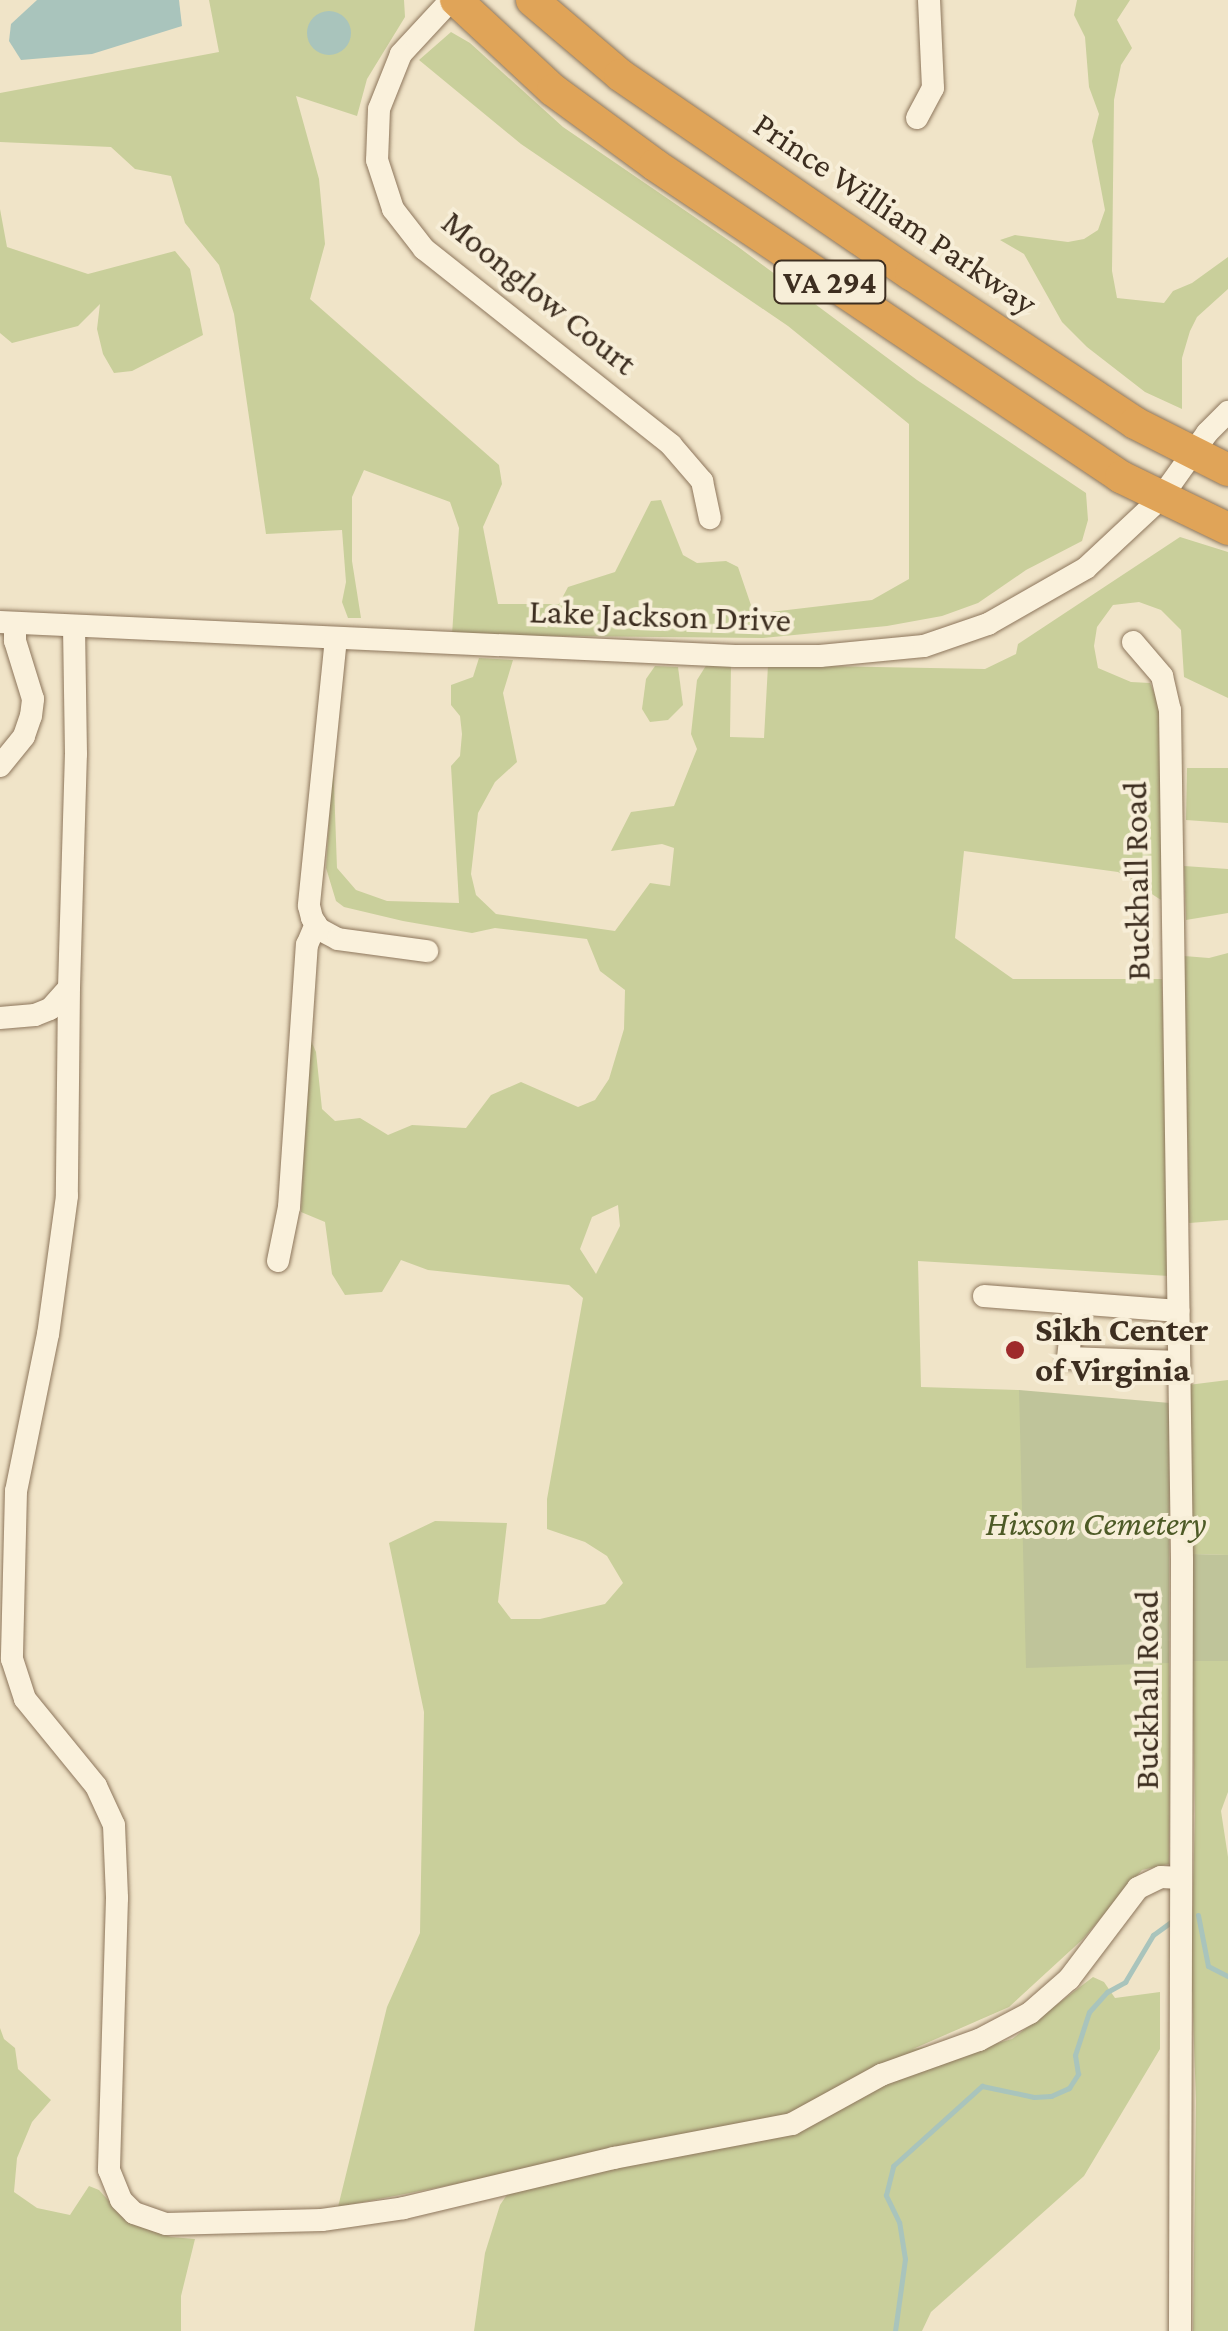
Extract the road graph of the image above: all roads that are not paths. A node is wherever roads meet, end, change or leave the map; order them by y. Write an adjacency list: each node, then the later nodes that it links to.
1 (454, 0): 8 (highway, VA 294); 9 (street, Moonglow Court)
2 (532, 0): 6 (highway, Prince William Parkway / VA 294)
3 (929, 0): 4 (street)
4 (917, 118)
5 (1228, 412): 6 (street, Lake Jackson Drive)
6 (1192, 454): 7 (highway, Prince William Parkway / VA 294); 8 (street, Lake Jackson Drive)
7 (1228, 470)
8 (1160, 500): 10 (highway, VA 294); 13 (street, Lake Jackson Drive)
9 (710, 518)
10 (1228, 529)
11 (8, 622): 12 (street, Lake Jackson Drive); 15 (street)
12 (74, 626): 13 (street, Lake Jackson Drive); 18 (street)
13 (336, 638): 16 (street)
14 (1133, 642): 23 (street, Buckhall Road)
15 (0, 766)
16 (316, 924): 17 (street); 20 (street)
17 (427, 951)
18 (69, 988): 19 (street); 25 (street)
19 (0, 1018)
20 (278, 1261)
21 (984, 1296): 22 (street)
22 (1074, 1303): 23 (street); 24 (street)
23 (1178, 1311): 24 (street, Buckhall Road)
24 (1179, 1362): 25 (street, Buckhall Road)
25 (1182, 1878): 26 (street, Buckhall Road)
26 (1180, 2331)

